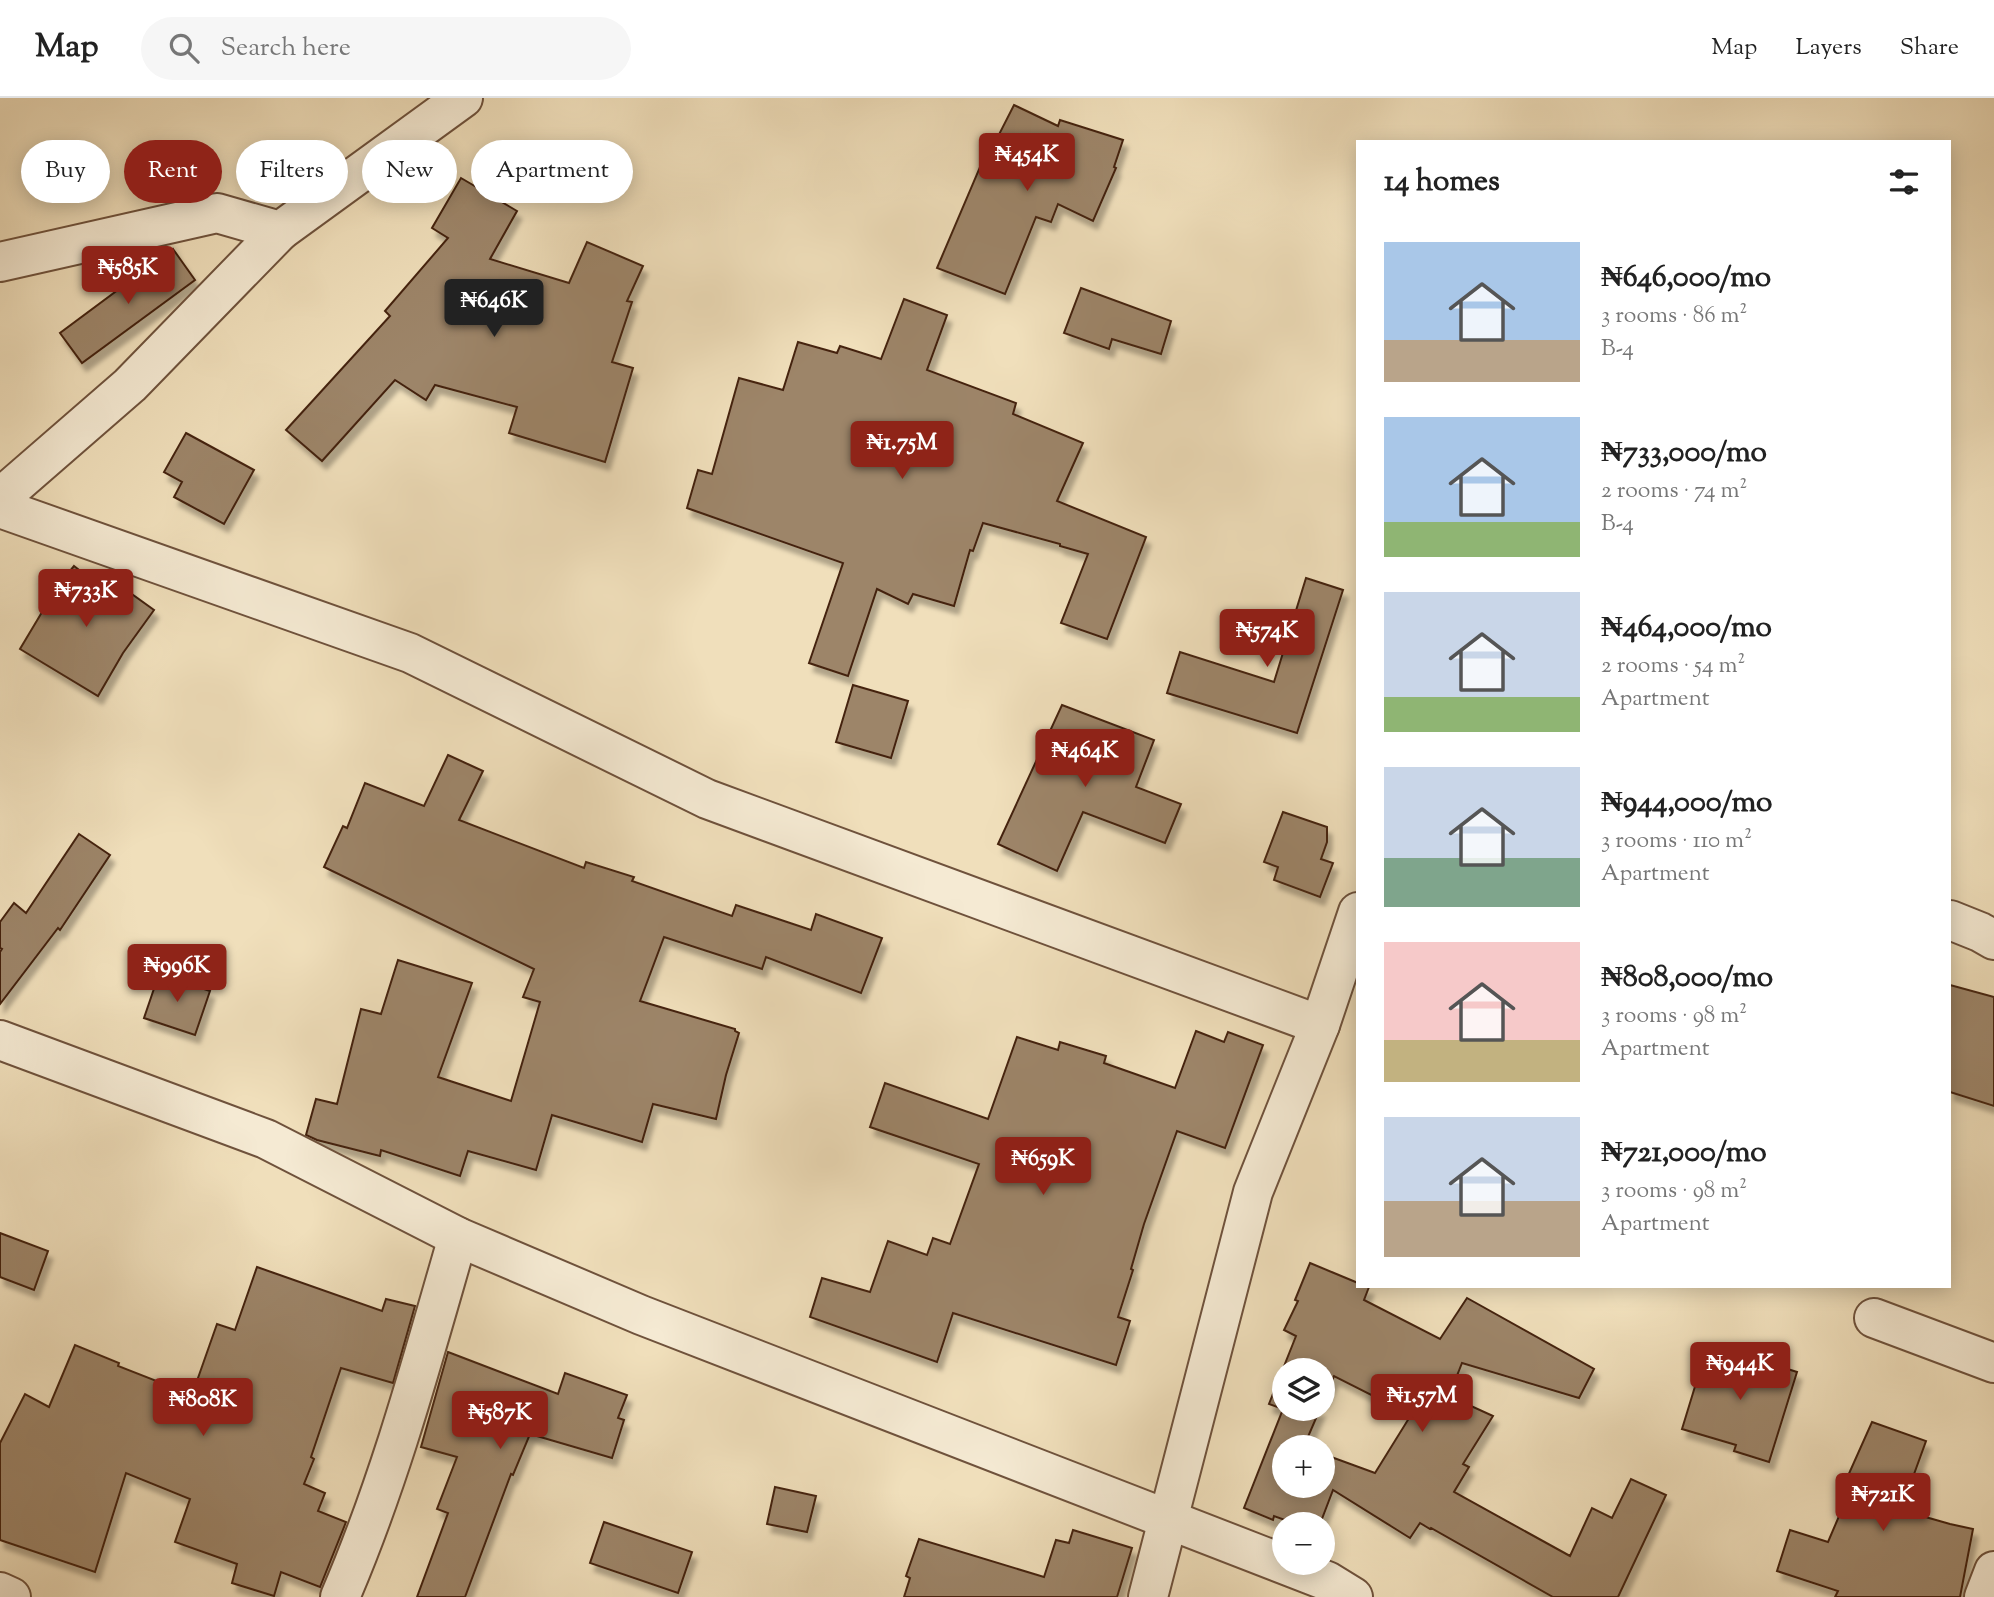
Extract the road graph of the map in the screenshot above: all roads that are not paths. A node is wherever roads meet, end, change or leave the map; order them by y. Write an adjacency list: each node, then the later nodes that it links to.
1 (463, 98): 2 (street)
2 (280, 231): 3 (street); 4 (street)
3 (0, 262)
4 (0, 498)
5 (0, 508): 9 (street)
6 (1356, 918): 9 (street)
7 (1951, 920): 8 (street)
8 (1994, 940)
9 (1320, 1025): 14 (street)
10 (0, 1040): 11 (street)
11 (458, 1237): 14 (street); 18 (street)
12 (1874, 1318): 13 (street)
13 (1994, 1363)
14 (1167, 1518): 19 (street); 20 (street)
15 (1994, 1571): 21 (street)
16 (0, 1592): 17 (street)
17 (11, 1597)
18 (340, 1597)
19 (1147, 1597)
20 (1353, 1597)
21 (1984, 1597)

